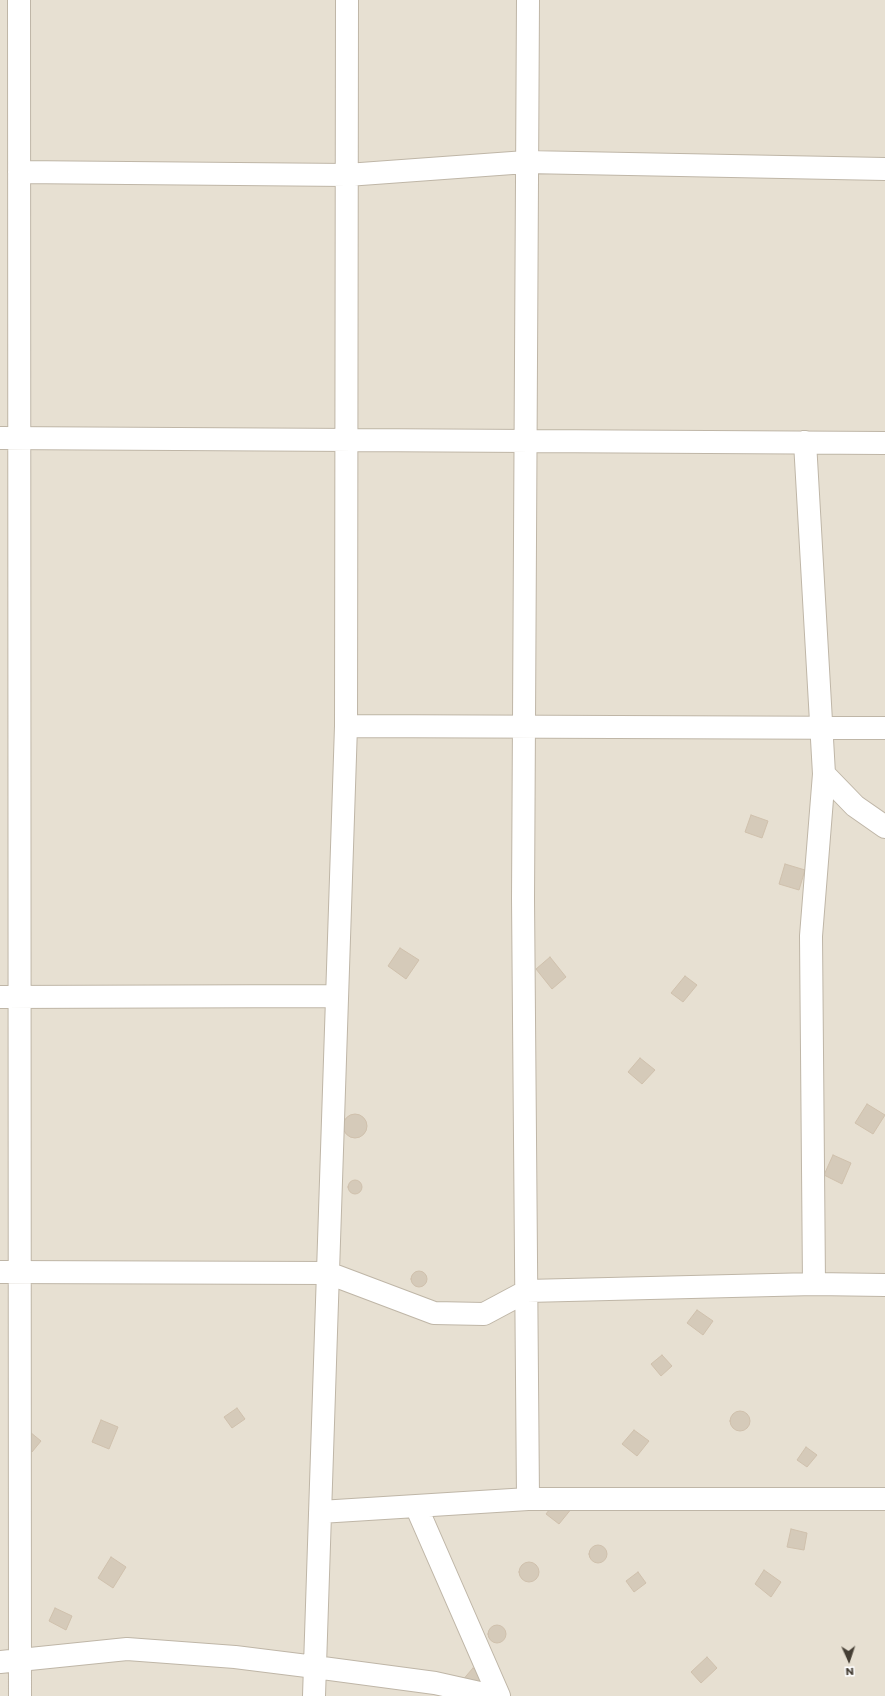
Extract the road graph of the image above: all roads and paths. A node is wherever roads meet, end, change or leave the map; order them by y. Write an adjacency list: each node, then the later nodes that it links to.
1 (19, 0): 6 (street)
2 (347, 0): 7 (street)
3 (528, 0): 4 (street)
4 (526, 162): 5 (street); 7 (street); 10 (street)
5 (885, 169)
6 (19, 172): 7 (street); 8 (street)
7 (347, 175): 9 (street)
8 (10, 438): 9 (street); 20 (street)
9 (346, 441): 10 (street); 13 (street)
10 (525, 442): 11 (street); 14 (street)
11 (805, 442): 12 (street); 15 (street)
12 (885, 443)
13 (346, 726): 14 (street); 19 (street)
14 (524, 726): 15 (street); 25 (street)
15 (822, 728): 16 (street); 17 (street)
16 (885, 728)
17 (824, 774): 18 (street); 23 (street)
18 (885, 827)
19 (337, 996): 20 (street); 22 (street)
20 (10, 997): 21 (street)
21 (10, 1272): 22 (street); 30 (street)
22 (328, 1273): 25 (street); 29 (street)
23 (814, 1284): 24 (street); 25 (street)
24 (885, 1285)
25 (527, 1291): 27 (street)
26 (885, 1498): 27 (street)
27 (528, 1499): 28 (street)
28 (416, 1506): 29 (street); 35 (street)
29 (320, 1512): 31 (street)
30 (10, 1661): 31 (street); 32 (street)
31 (315, 1667): 33 (street); 34 (street)
32 (20, 1696)
33 (314, 1696)
34 (492, 1696)
35 (499, 1696)

